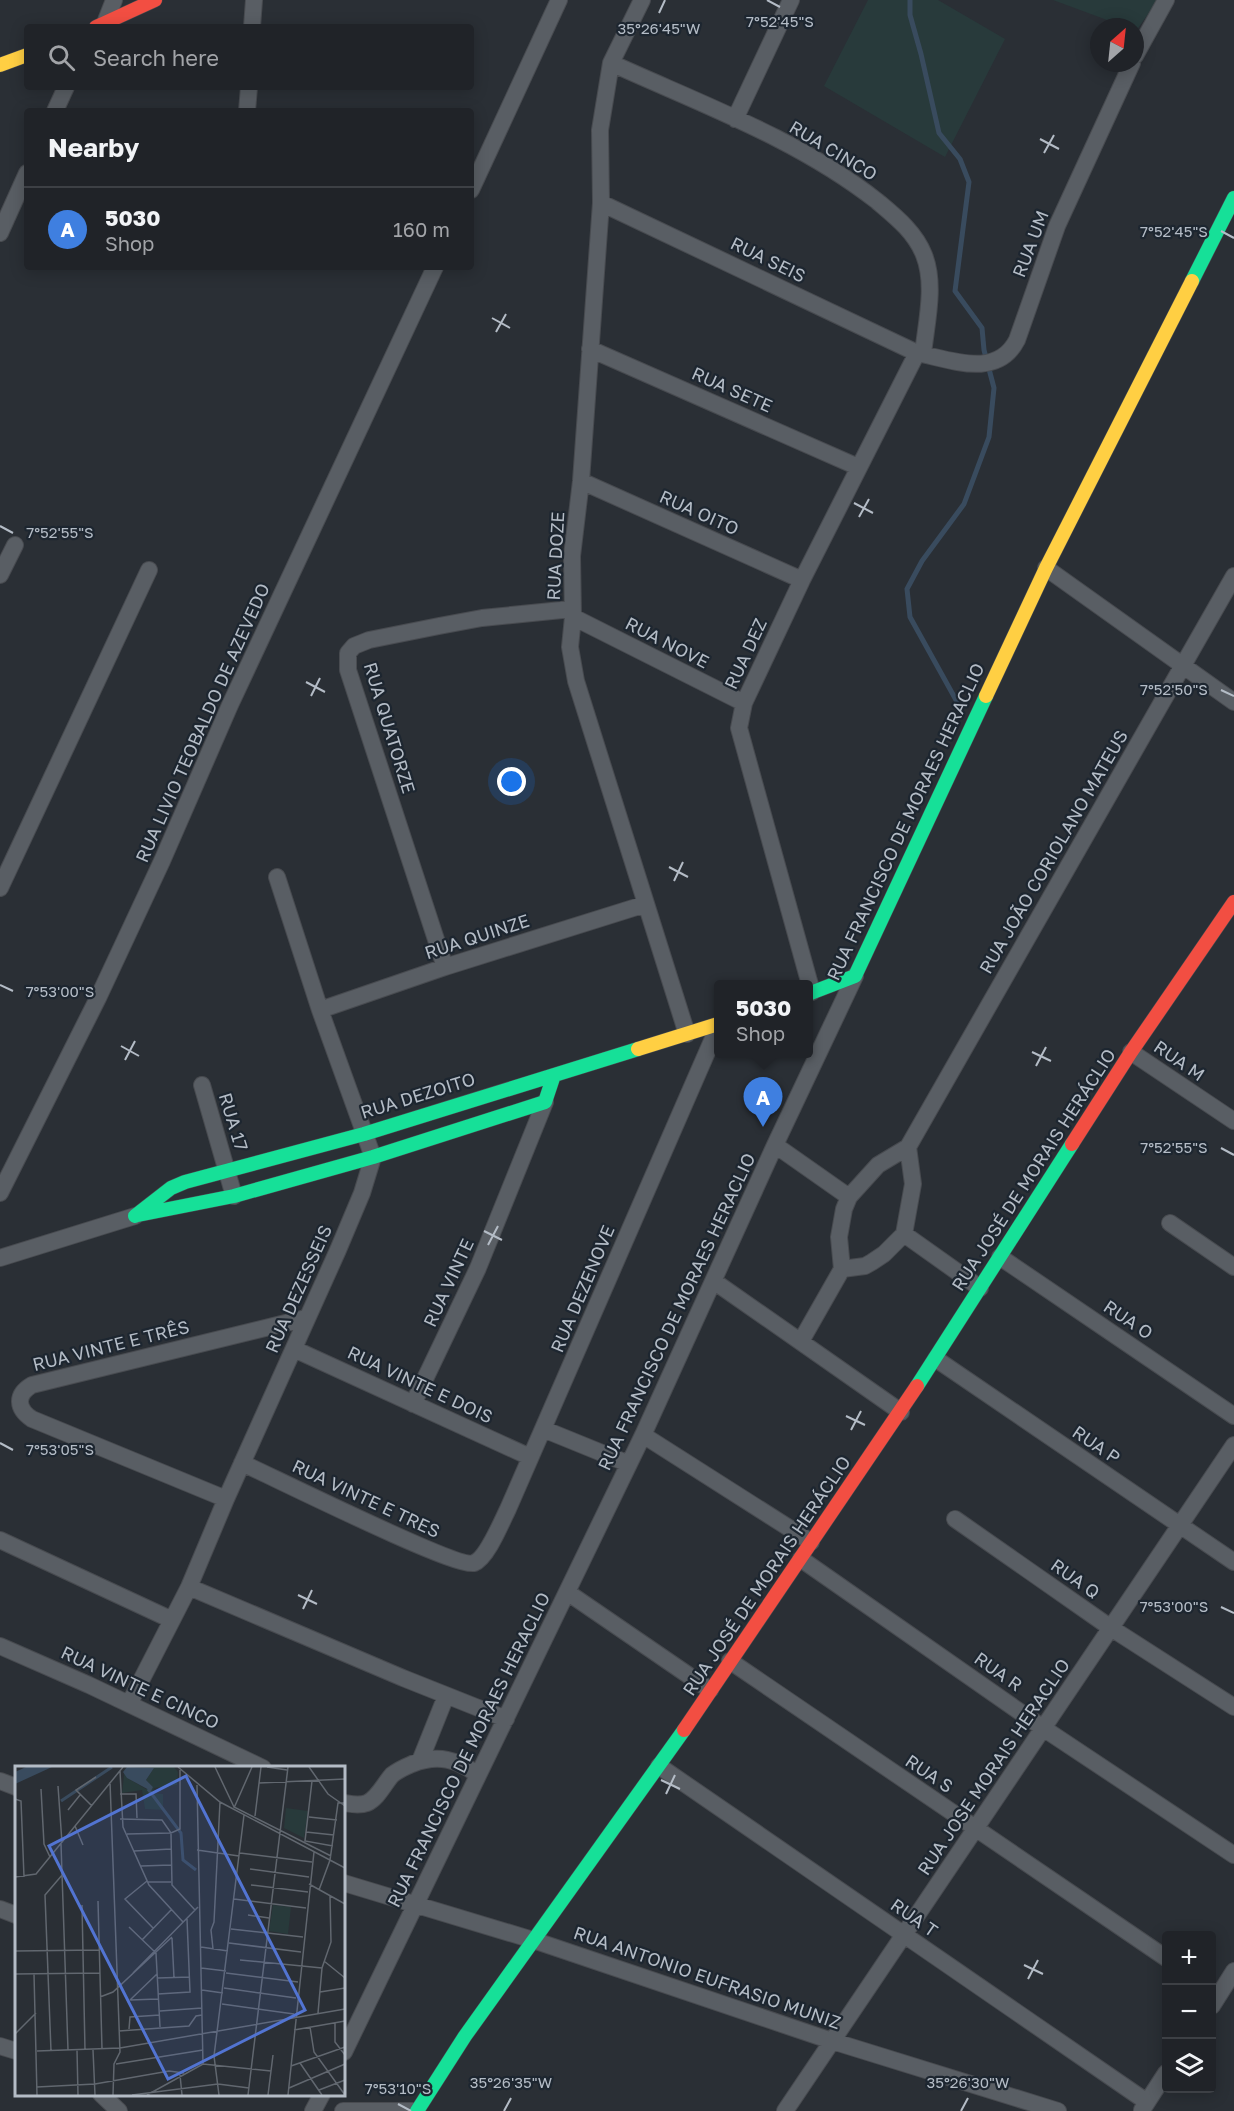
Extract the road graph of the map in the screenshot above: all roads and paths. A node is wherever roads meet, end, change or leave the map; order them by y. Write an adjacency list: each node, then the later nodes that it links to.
1 (114, 0): 8 (street)
2 (155, 0): 9 (street)
3 (254, 0): 10 (street)
4 (559, 0): 22 (street)
5 (642, 0): 13 (street, RUA DOZE)
6 (791, 0): 20 (street)
7 (1166, 0): 11 (street)
8 (102, 24)
9 (103, 24)
10 (252, 24)
11 (1144, 40)
12 (24, 56): 14 (street)
13 (610, 63): 20 (street, RUA CINCO); 24 (street, RUA DOZE)
14 (0, 65)
15 (1128, 72): 28 (street, RUA UM)
16 (65, 90): 18 (street)
17 (249, 90): 19 (street)
18 (56, 108)
19 (247, 108)
20 (735, 119): 28 (street, RUA CINCO)
21 (24, 180): 25 (street)
22 (474, 184)
23 (1234, 198): 32 (street, RUA FRANCISCO DE MORAES HERACLIO)
24 (602, 203): 27 (street, RUA DOZE); 28 (street, RUA SEIS)
25 (0, 233)
26 (434, 270): 63 (street, RUA LIVIO TEOBALDO DE AZEVEDO)
27 (591, 349): 29 (street, RUA SETE); 30 (street, RUA DOZE)
28 (920, 354): 29 (street, RUA DEZ)
29 (858, 467): 36 (street, RUA DEZ)
30 (581, 481): 36 (street, RUA OITO); 37 (street, RUA DOZE)
31 (15, 545): 34 (street)
32 (1046, 568): 38 (street); 46 (street, RUA FRANCISCO DE MORAES HERACLIO)
33 (149, 570): 42 (street)
34 (0, 575)
35 (1234, 576): 38 (street, RUA JOÃO CORIOLANO MATEUS)
36 (802, 580): 40 (street, RUA DEZ)
37 (572, 613): 40 (street, RUA NOVE); 44 (street, RUA DOZE); 45 (street, RUA QUATORZE)
38 (1183, 665): 39 (street); 60 (street, RUA JOÃO CORIOLANO MATEUS)
39 (1234, 702)
40 (744, 703): 47 (street, RUA DEZ)
41 (277, 876): 49 (street)
42 (0, 888)
43 (1234, 902): 53 (street, RUA JOSÉ DE MORAIS HERÁCLIO)
44 (646, 904): 45 (street, RUA QUINZE); 51 (street, RUA DOZE)
45 (445, 967): 49 (street, RUA QUINZE)
46 (855, 976): 48 (street); 59 (street, RUA FRANCISCO DE MORAES HERACLIO)
47 (807, 980)
48 (813, 992)
49 (320, 1010): 58 (street)
50 (714, 1026): 51 (street, RUA DEZOITO)
51 (687, 1034): 54 (street, RUA DEZOITO)
52 (714, 1034): 82 (street, RUA DEZENOVE)
53 (1131, 1052): 57 (street, RUA M); 69 (street, RUA JOSÉ DE MORAIS HERÁCLIO)
54 (554, 1075): 56 (street, RUA VINTE); 58 (street, RUA DEZOITO)
55 (202, 1085): 62 (street, RUA 17)
56 (545, 1102): 61 (street, RUA DEZOITO); 79 (street, RUA VINTE)
57 (1234, 1121)
58 (364, 1134): 61 (street); 62 (street, RUA DEZOITO)
59 (776, 1145): 65 (street); 73 (street, RUA FRANCISCO DE MORAES HERACLIO)
60 (908, 1147): 65 (street, RUA JOÃO CORIOLANO MATEUS); 68 (street)
61 (373, 1157): 64 (street, RUA DEZOITO); 75 (street, RUA DEZESSEIS)
62 (228, 1170): 64 (street, RUA 17); 66 (street, RUA DEZOITO)
63 (0, 1193)
64 (234, 1196): 66 (street, RUA DEZOITO)
65 (849, 1197): 72 (street, RUA JOÃO CORIOLANO MATEUS)
66 (135, 1216): 70 (street, RUA DEZOITO)
67 (1170, 1224): 71 (street)
68 (904, 1234): 72 (street); 74 (street)
69 (1000, 1257): 74 (street, RUA JOSÉ DE MORAIS HERÁCLIO); 81 (street, RUA O)
70 (0, 1258)
71 (1234, 1267)
72 (842, 1269): 76 (street)
73 (715, 1282): 76 (street); 83 (street, RUA FRANCISCO DE MORAES HERACLIO)
74 (980, 1288): 78 (street, RUA JOSÉ DE MORAIS HERÁCLIO)
75 (306, 1318): 77 (street, RUA DEZESSEIS); 88 (street, RUA VINTE E TRÊS)
76 (801, 1341): 80 (street)
77 (294, 1348): 79 (street, RUA VINTE E DOIS); 86 (street, RUA DEZESSEIS)
78 (936, 1359): 80 (street, RUA JOSÉ DE MORAIS HERÁCLIO); 90 (street, RUA P)
79 (413, 1404): 85 (street, RUA VINTE E DOIS)
80 (901, 1412): 92 (street, RUA JOSÉ DE MORAIS HERÁCLIO)
81 (1234, 1416)
82 (543, 1429): 85 (street, RUA DEZENOVE); 87 (street)
83 (643, 1435): 87 (street, RUA FRANCISCO DE MORAES HERACLIO); 92 (street)
84 (1234, 1445): 90 (street, RUA JOSE MORAIS HERACLIO)
85 (530, 1457): 95 (street, RUA DEZENOVE)
86 (242, 1463): 88 (street, RUA DEZESSEIS); 95 (street, RUA VINTE E TRES)
87 (629, 1464): 97 (street, RUA FRANCISCO DE MORAES HERACLIO)
88 (226, 1499): 96 (street, RUA DEZESSEIS)
89 (955, 1519): 99 (street, RUA Q)
90 (1180, 1526): 94 (street, RUA P); 99 (street, RUA JOSE MORAIS HERACLIO)
91 (0, 1540): 98 (street)
92 (811, 1542): 93 (street, RUA JOSÉ DE MORAIS HERÁCLIO)
93 (801, 1559): 101 (street, RUA JOSÉ DE MORAIS HERÁCLIO); 107 (street, RUA R)
94 (1234, 1562)
95 (475, 1563)
96 (189, 1587): 98 (street, RUA DEZESSEIS); 103 (street)
97 (567, 1592): 102 (street); 106 (street, RUA FRANCISCO DE MORAES HERACLIO)
98 (172, 1620): 104 (street, RUA DEZESSEIS)
99 (1111, 1628): 105 (street, RUA Q); 107 (street, RUA JOSE MORAIS HERACLIO)
100 (0, 1646): 104 (street, RUA VINTE E CINCO)
101 (730, 1661): 102 (street, RUA JOSÉ DE MORAIS HERÁCLIO); 115 (street, RUA S)
102 (711, 1690): 110 (street, RUA JOSÉ DE MORAIS HERÁCLIO)
103 (446, 1696): 106 (street); 108 (street)
104 (129, 1704): 109 (street, RUA VINTE E CINCO)
105 (1234, 1707)
106 (506, 1719): 111 (street, RUA FRANCISCO DE MORAES HERACLIO)
107 (1043, 1728): 115 (street, RUA JOSE MORAIS HERACLIO); 116 (street, RUA R)
108 (420, 1761): 111 (street); 114 (street)
109 (261, 1766)
110 (658, 1766): 121 (street, RUA T); 122 (street, RUA JOSÉ DE MORAIS HERÁCLIO)
111 (478, 1775): 118 (street, RUA FRANCISCO DE MORAES HERACLIO)
112 (0, 1781): 113 (street)
113 (15, 1786)
114 (345, 1803)
115 (975, 1829): 121 (street, RUA JOSE MORAIS HERACLIO); 123 (street, RUA S)
116 (1234, 1855)
117 (345, 1883): 118 (street, RUA ANTONIO EUFRASIO MUNIZ)
118 (416, 1905): 122 (street, RUA ANTONIO EUFRASIO MUNIZ); 126 (street, RUA FRANCISCO DE MORAES HERACLIO)
119 (0, 1910): 120 (street)
120 (15, 1915)
121 (904, 1935): 127 (street, RUA JOSE MORAIS HERACLIO); 134 (street, RUA T)
122 (533, 1940): 127 (street, RUA ANTONIO EUFRASIO MUNIZ); 138 (street, RUA JOSÉ DE MORAIS HERÁCLIO)
123 (1162, 1955)
124 (1234, 1971): 125 (street)
125 (1216, 1994)
126 (350, 2024): 129 (street, RUA FRANCISCO DE MORAES HERACLIO)
127 (832, 2041): 139 (street, RUA JOSE MORAIS HERACLIO); 140 (street, RUA ANTONIO EUFRASIO MUNIZ)
128 (0, 2046): 130 (street)
129 (345, 2047)
130 (15, 2050)
131 (1162, 2080): 134 (street)
132 (103, 2096): 135 (street)
133 (321, 2096): 136 (street)
134 (1145, 2106)
135 (119, 2111)
136 (313, 2111)
137 (343, 2111): 138 (street)
138 (417, 2111)
139 (785, 2111)
140 (1058, 2111)

